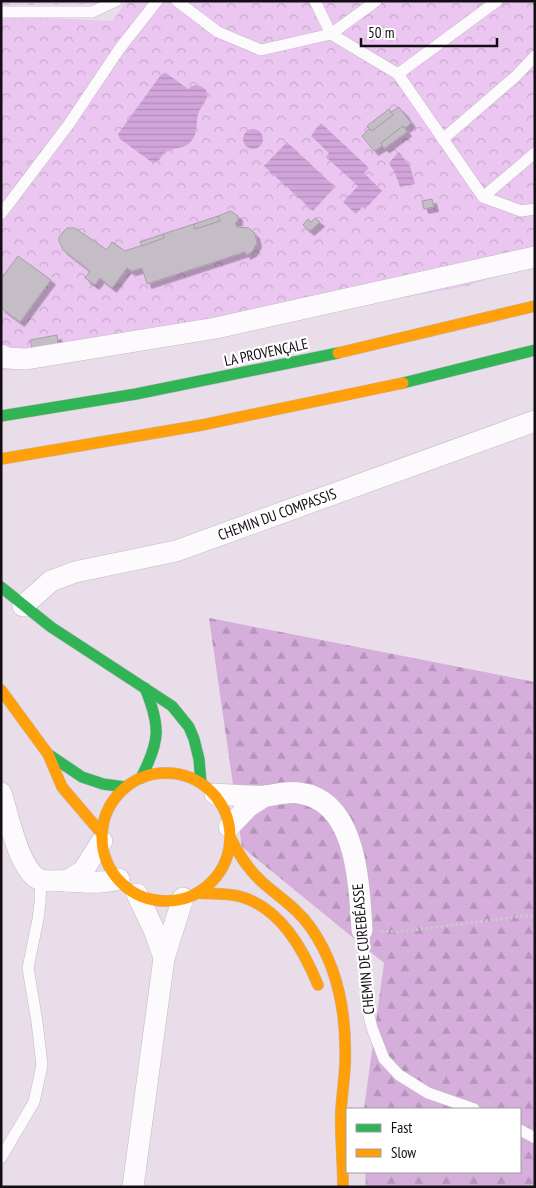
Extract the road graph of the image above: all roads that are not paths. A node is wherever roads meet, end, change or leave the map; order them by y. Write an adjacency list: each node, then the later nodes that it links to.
1 (116, 1): 7 (lane)
2 (157, 1): 15 (lane)
3 (176, 1): 8 (lane)
4 (315, 1): 8 (lane)
5 (376, 1): 8 (lane)
6 (497, 1): 10 (lane)
7 (1, 12)
8 (331, 34): 10 (lane)
9 (535, 56): 11 (lane)
10 (398, 74): 11 (lane)
11 (444, 139): 13 (lane)
12 (535, 153): 13 (lane)
13 (483, 197): 14 (lane)
14 (535, 209)
15 (1, 214)
16 (535, 257): 19 (street)
17 (535, 306): 20 (main road, LA PROVENÇALE)
18 (535, 350): 22 (main road)
19 (1, 355)
20 (1, 416)
21 (535, 421): 24 (street, CHEMIN DU COMPASSIS)
22 (1, 459)
23 (1, 587): 24 (main road)
24 (23, 606): 25 (main road)
25 (145, 688): 28 (main road); 30 (main road)
26 (1, 690): 27 (main road)
27 (48, 754): 29 (main road); 34 (main road)
28 (141, 778): 29 (main road); 30 (main road)
29 (125, 787): 34 (main road)
30 (208, 789): 32 (street, CHEMIN DE CUREBÉASSE); 33 (main road)
31 (1, 793): 36 (street)
32 (264, 796): 33 (street); 40 (street, CHEMIN DE CUREBÉASSE)
33 (230, 833): 39 (main road); 45 (main road)
34 (102, 837): 35 (main road); 37 (street)
35 (119, 879): 37 (street); 38 (main road)
36 (41, 880): 37 (street); 48 (lane)
37 (67, 881)
38 (137, 894): 39 (main road); 41 (street)
39 (191, 896): 41 (street); 42 (main road)
40 (362, 930): 44 (lane, CHEMIN DE CUREBÉASSE)
41 (164, 958): 49 (street)
42 (322, 996)
43 (334, 1074): 45 (main road)
44 (471, 1108)
45 (341, 1118): 50 (main road)
46 (521, 1131): 47 (lane)
47 (535, 1138)
48 (1, 1158)
49 (133, 1187)
50 (343, 1187)

